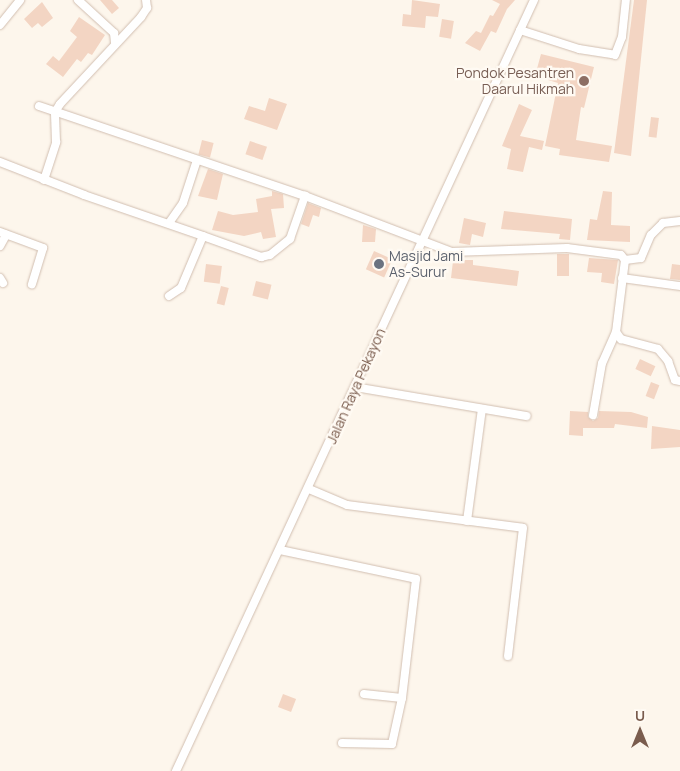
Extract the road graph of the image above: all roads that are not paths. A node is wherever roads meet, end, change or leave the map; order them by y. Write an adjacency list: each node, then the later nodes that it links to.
1 (20, 0): 6 (street)
2 (78, 0): 8 (street)
3 (146, 0): 8 (street)
4 (534, 0): 7 (street, Jalan Raya Pekayon)
5 (626, 0): 7 (street)
6 (0, 25)
7 (520, 30): 19 (street, Jalan Raya Pekayon)
8 (115, 43): 10 (street)
9 (39, 106): 10 (street)
10 (55, 112): 11 (street); 13 (street)
11 (197, 160): 14 (street); 16 (street)
12 (0, 162): 13 (street)
13 (44, 180): 16 (street)
14 (305, 196): 18 (street); 19 (street)
15 (680, 221): 21 (street)
16 (169, 223): 18 (street)
17 (3, 233): 20 (street); 23 (street)
18 (203, 236): 25 (street)
19 (425, 242): 21 (street); 28 (street, Jalan Raya Pekayon)
20 (0, 246)
21 (625, 260): 22 (street)
22 (622, 278): 24 (street); 26 (street)
23 (32, 284)
24 (680, 286)
25 (169, 296)
26 (616, 332): 27 (street); 30 (street)
27 (680, 381)
28 (355, 387): 29 (street); 32 (street, Jalan Raya Pekayon)
29 (482, 409): 31 (street); 33 (street)
30 (593, 415)
31 (527, 416)
32 (309, 489): 33 (street); 34 (street, Jalan Raya Pekayon)
33 (467, 521): 35 (street)
34 (280, 550): 37 (street); 39 (street, Jalan Raya Pekayon)
35 (508, 656)
36 (364, 694): 37 (street)
37 (402, 698): 38 (street)
38 (342, 743)
39 (176, 771)

